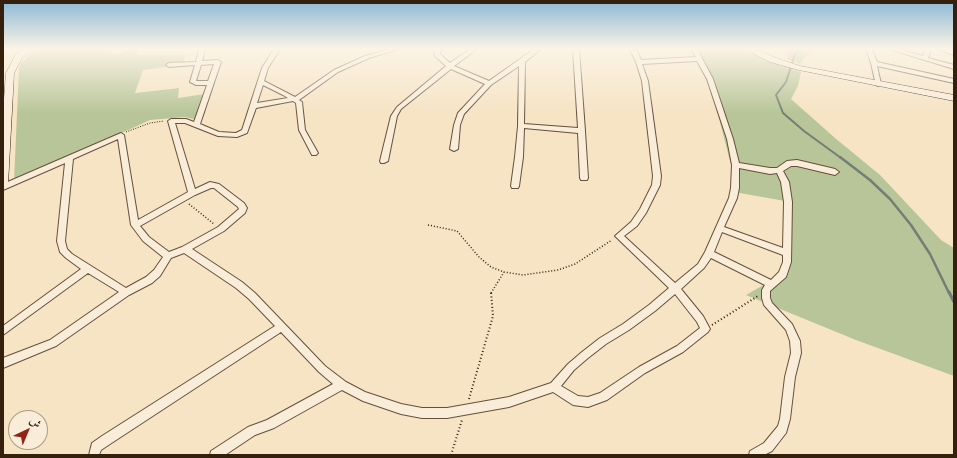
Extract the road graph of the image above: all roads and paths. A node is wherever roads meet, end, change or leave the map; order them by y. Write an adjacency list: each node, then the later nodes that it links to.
1 (11, 70): 37 (street)
2 (197, 70): 18 (street)
3 (215, 70): 18 (street)
4 (265, 70): 17 (street)
5 (337, 70): 22 (street)
6 (445, 70): 32 (street)
7 (459, 70): 19 (street)
8 (509, 70): 19 (street)
9 (522, 70): 26 (street)
10 (578, 70): 28 (street)
11 (642, 70): 46 (street)
12 (705, 70): 33 (street)
13 (811, 70): 20 (street)
14 (875, 70): 20 (street)
15 (907, 70): 16 (street)
16 (954, 81)
17 (260, 82): 22 (street); 23 (street)
18 (211, 83): 25 (street)
19 (489, 84): 29 (street)
20 (878, 84): 21 (street)
21 (954, 98)
22 (296, 100): 23 (street); 30 (street)
23 (254, 106): 25 (street)
24 (171, 121): 25 (street); 27 (path); 40 (street)
25 (197, 124)
26 (521, 126): 28 (street); 38 (street)
27 (130, 130)
28 (582, 131): 36 (street)
29 (454, 149)
30 (314, 153)
31 (69, 159): 39 (street); 43 (street); 51 (street)
32 (384, 161)
33 (736, 165): 34 (street); 44 (street)
34 (779, 170): 35 (street); 49 (street)
35 (835, 172)
36 (584, 178)
37 (3, 184)
38 (515, 186)
39 (3, 187)
40 (192, 192): 41 (street); 45 (street)
41 (182, 199): 43 (street); 45 (path)
42 (428, 224): 52 (path)
43 (135, 225): 50 (street)
44 (719, 228): 48 (street); 49 (street)
45 (221, 229): 47 (street)
46 (619, 236): 52 (path); 54 (street)
47 (185, 249): 50 (street); 56 (street)
48 (709, 253): 53 (street); 54 (street)
49 (787, 253): 53 (street)
50 (168, 256): 55 (street)
51 (88, 269): 55 (street); 58 (street)
52 (504, 272): 62 (path)
53 (769, 287): 57 (path); 66 (street)
54 (675, 288): 57 (street); 61 (street)
55 (126, 292): 59 (street)
56 (282, 327): 60 (street); 63 (street)
57 (705, 329): 61 (street)
58 (3, 331)
59 (3, 363)
60 (342, 385): 62 (street); 64 (street)
61 (554, 387): 62 (street)
62 (465, 410): 65 (path)
63 (94, 455)
64 (215, 455)
65 (451, 455)
66 (754, 455)

